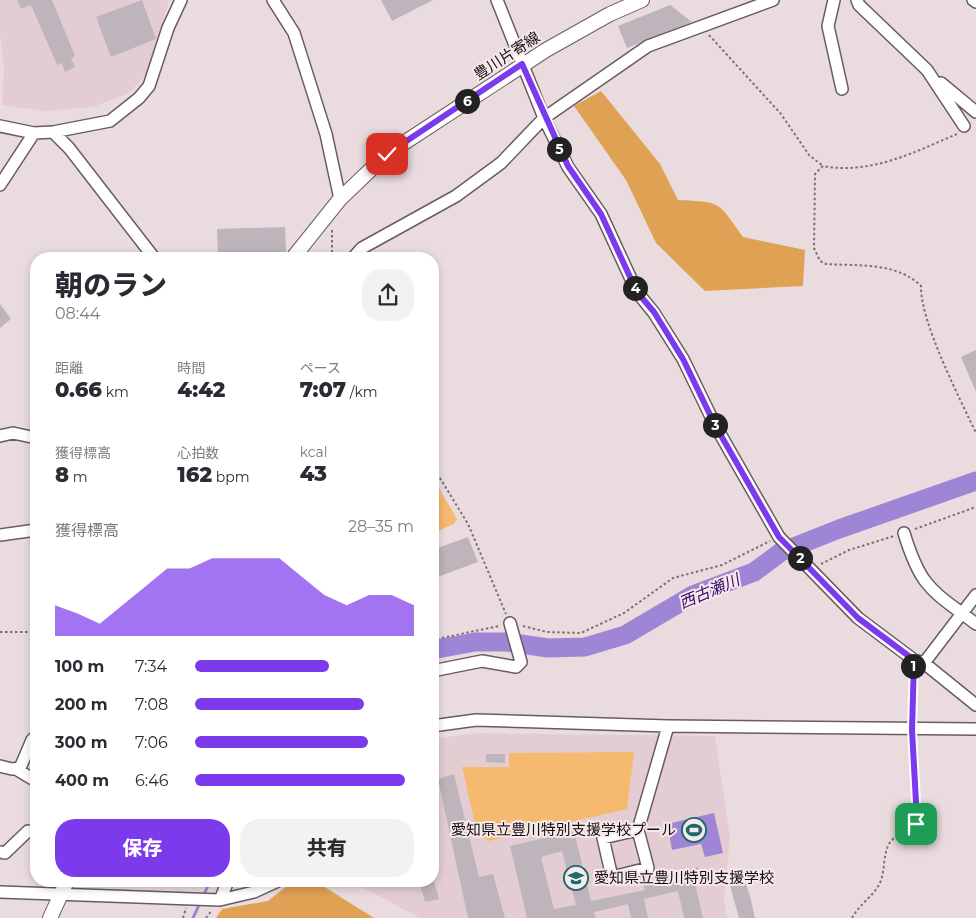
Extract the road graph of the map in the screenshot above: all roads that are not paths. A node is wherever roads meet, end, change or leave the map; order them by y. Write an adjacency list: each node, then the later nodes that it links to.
1 (181, 0): 14 (street)
2 (273, 0): 17 (street)
3 (497, 0): 8 (street)
4 (642, 0): 8 (main road, 豊川片寄線)
5 (771, 0): 12 (street)
6 (834, 0): 10 (street)
7 (857, 0): 9 (street)
8 (522, 64): 12 (street); 17 (main road, 豊川片寄線)
9 (927, 70): 11 (street); 11 (street)
10 (842, 89)
11 (976, 113)
12 (544, 118): 20 (street); 30 (street)
13 (0, 126): 15 (street)
14 (53, 132): 15 (street); 18 (street)
15 (34, 133): 16 (street)
16 (0, 185)
17 (340, 199): 19 (main road, 豊川片寄線)
18 (150, 252)
19 (298, 252)
20 (358, 252)
21 (0, 436): 22 (street)
22 (30, 437)
23 (30, 531): 25 (street)
24 (904, 533): 27 (street)
25 (0, 535)
26 (976, 595): 27 (street)
27 (962, 614): 29 (street); 30 (street)
28 (510, 623): 31 (street)
29 (976, 624)
30 (919, 662): 32 (street)
31 (439, 670)
32 (976, 705)
33 (439, 725): 34 (street)
34 (668, 726): 35 (street); 40 (street)
35 (976, 729)
36 (30, 745): 38 (street)
37 (0, 766): 38 (street)
38 (16, 769): 39 (street)
39 (30, 777)
40 (638, 830): 40 (street)
41 (30, 832): 42 (street)
42 (0, 852)
43 (224, 887): 47 (street)
44 (265, 887): 47 (street)
45 (64, 888): 46 (street); 47 (street); 48 (main road)
46 (0, 892)
47 (215, 899)
48 (50, 918)

